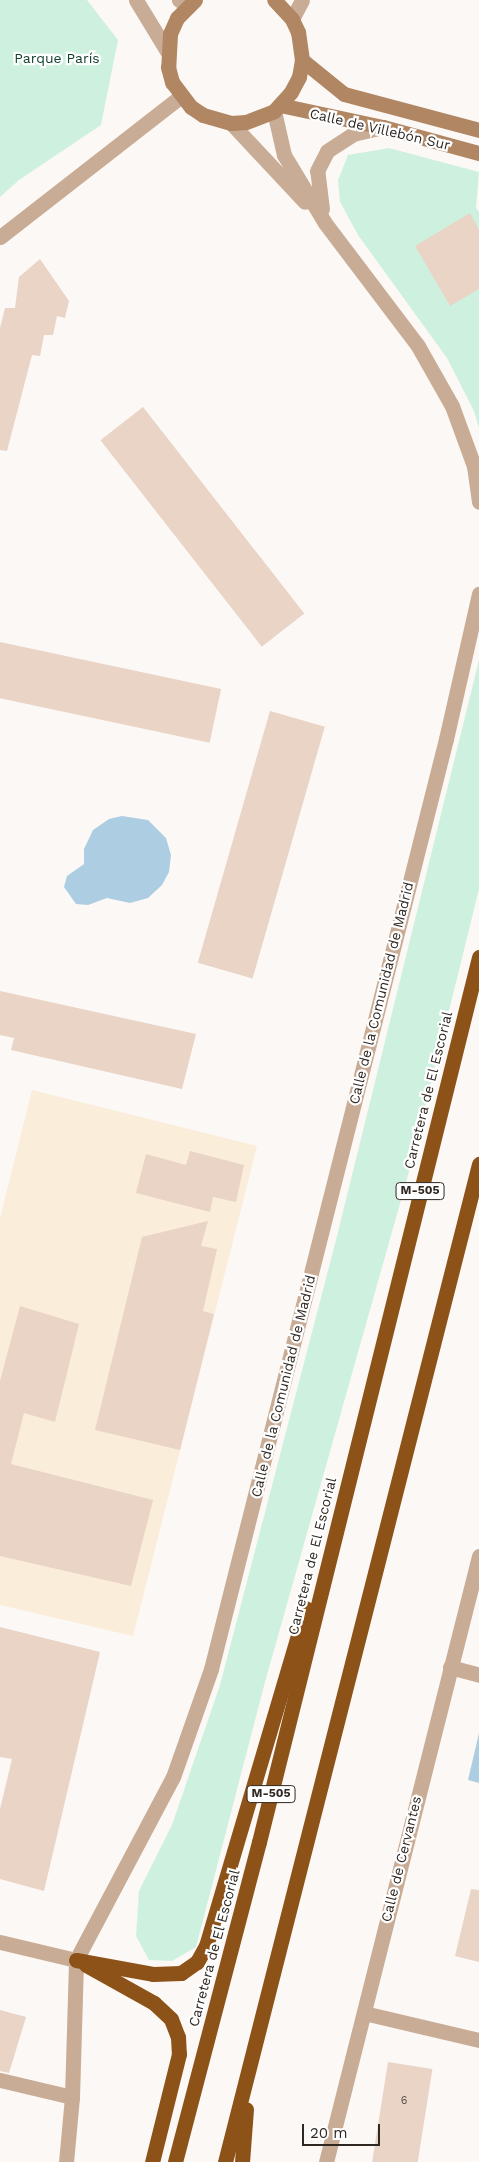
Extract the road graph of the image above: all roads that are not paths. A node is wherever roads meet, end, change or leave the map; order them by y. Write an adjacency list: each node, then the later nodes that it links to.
1 (136, 0): 6 (street)
2 (274, 0): 5 (street)
3 (302, 0): 5 (street)
4 (188, 2): 6 (street)
5 (292, 19): 7 (street)
6 (167, 51): 8 (street)
7 (302, 60): 9 (street); 12 (street, Calle de Villebón Sur)
8 (180, 96): 10 (street); 15 (street)
9 (277, 108): 10 (street); 11 (street, Calle de Villebón Sur); 14 (street)
10 (231, 123): 14 (street)
11 (383, 127): 13 (street, Calle de Villebón Sur); 14 (street)
12 (479, 130)
13 (479, 153)
14 (325, 223): 16 (street)
15 (0, 237)
16 (479, 502)
17 (479, 594): 25 (street, Calle de la Comunidad de Madrid)
18 (479, 957): 20 (highway, Carretera de El Escorial / M-505)
19 (479, 1164): 28 (highway, M-505)
20 (360, 1425): 25 (highway, M-505); 33 (highway, Carretera de El Escorial / M-505)
21 (479, 1556): 22 (street, Calle de Cervantes)
22 (450, 1667): 23 (street); 26 (street, Calle de Cervantes)
23 (479, 1675)
24 (0, 1942): 25 (street)
25 (76, 1960): 30 (street, Calle de la Comunidad de Madrid); 32 (highway)
26 (364, 2013): 27 (street); 36 (street, Calle de Cervantes)
27 (479, 2040)
28 (248, 2072): 34 (highway, M-505); 35 (highway, M-505)
29 (0, 2080): 30 (street)
30 (72, 2097): 31 (street, Calle de la Comunidad de Madrid)
31 (66, 2162)
32 (152, 2162)
33 (175, 2162)
34 (224, 2162)
35 (242, 2162)
36 (326, 2162)

